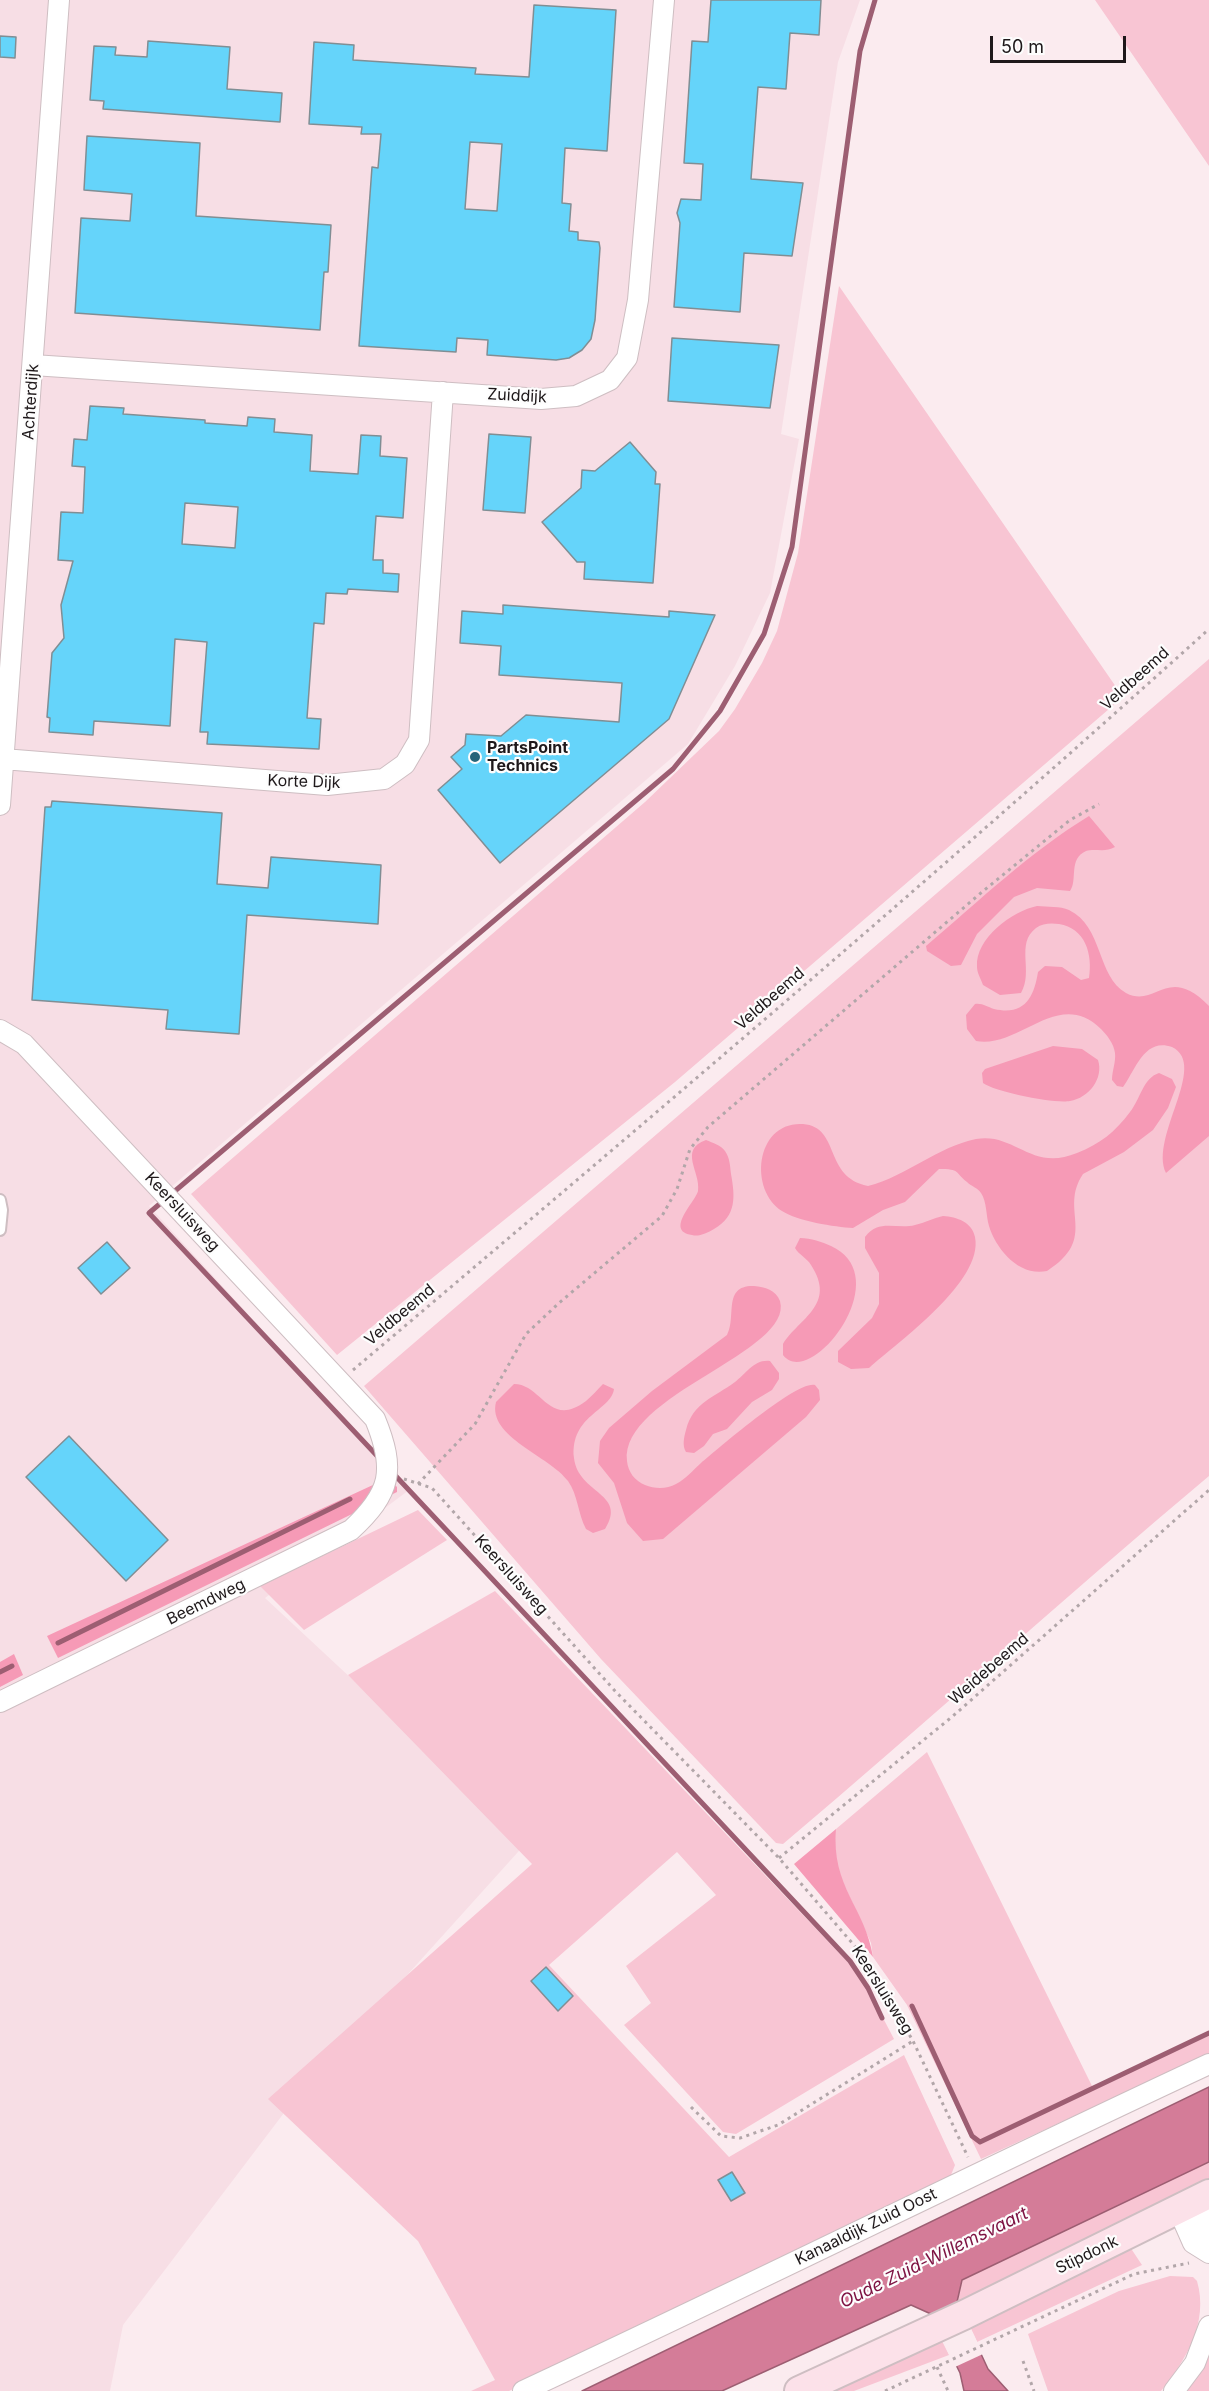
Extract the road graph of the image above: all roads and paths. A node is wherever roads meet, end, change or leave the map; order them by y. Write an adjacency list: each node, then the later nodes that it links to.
1 (59, 0): 3 (street, Achterdijk)
2 (664, 0): 4 (street, Zuiddijk)
3 (33, 365): 4 (street, Zuiddijk); 5 (street, Achterdijk)
4 (443, 392): 7 (street, Korte Dijk)
5 (8, 616): 7 (street, Achterdijk)
6 (1209, 629): 13 (path, Veldbeemd)
7 (3, 759): 9 (street, Achterdijk)
8 (1099, 804): 15 (path)
9 (0, 805)
10 (0, 1030): 13 (street, Keersluisweg)
11 (0, 1200): 12 (lane)
12 (0, 1230)
13 (341, 1381): 14 (street, Keersluisweg)
14 (389, 1475): 15 (path, Keersluisweg); 17 (street, Beemdweg)
15 (418, 1484): 18 (path, Keersluisweg)
16 (1209, 1490): 18 (path, Weidebeemd)
17 (0, 1702)
18 (779, 1858): 19 (path, Keersluisweg)
19 (913, 2041): 21 (path); 22 (path, Keersluisweg)
20 (1209, 2064): 22 (street, Kanaaldijk Zuid Oost)
21 (691, 2107)
22 (976, 2172): 29 (street, Kanaaldijk Zuid Oost)
23 (1194, 2201): 24 (street); 25 (street); 30 (main road, Stipdonk)
24 (1209, 2235)
25 (1204, 2256): 28 (path)
26 (1209, 2326): 34 (street)
27 (1023, 2361): 33 (path)
28 (937, 2367): 31 (path); 32 (path)
29 (523, 2391)
30 (799, 2391)
31 (885, 2391)
32 (948, 2391)
33 (1034, 2391)
34 (1174, 2391)

